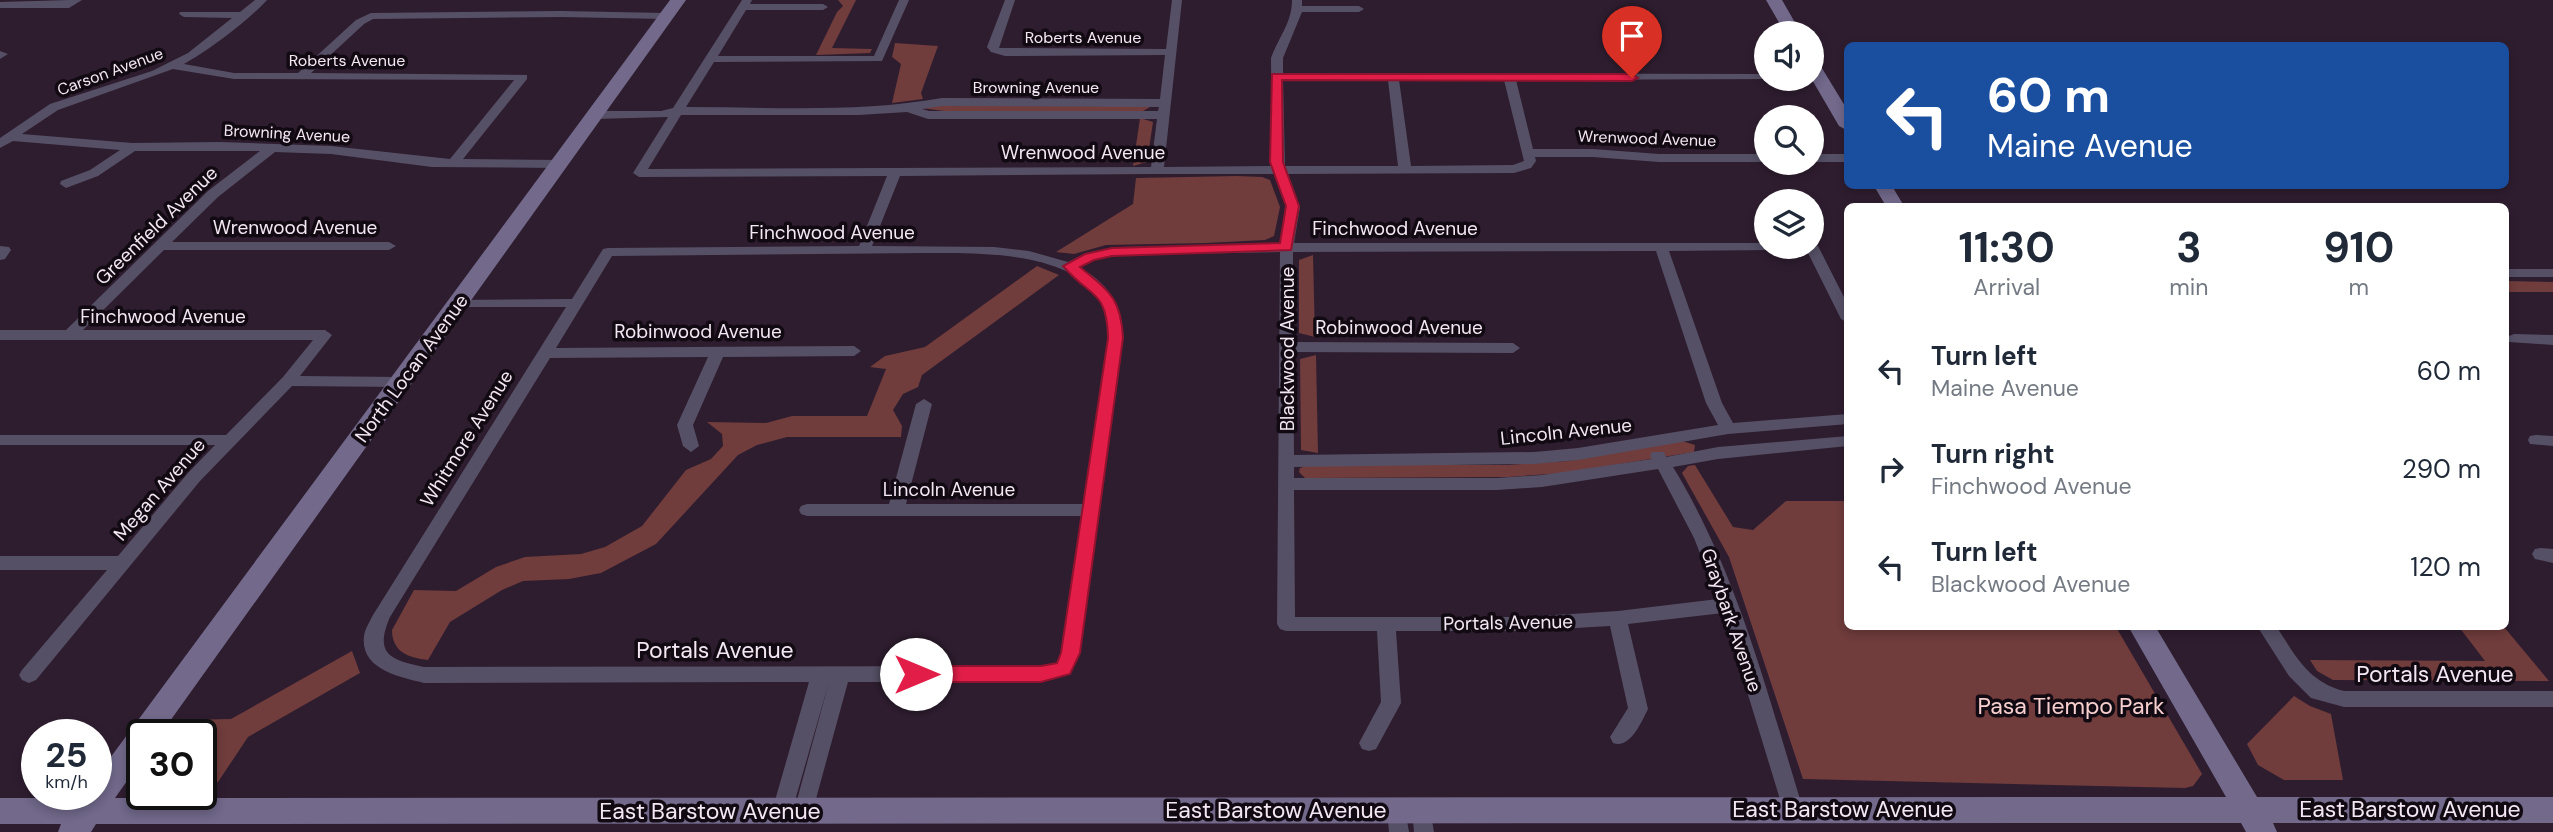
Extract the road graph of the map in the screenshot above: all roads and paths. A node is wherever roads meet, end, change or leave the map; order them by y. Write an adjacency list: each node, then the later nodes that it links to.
1 (262, 0): 16 (street, Carson Avenue)
2 (590, 0): 14 (street)
3 (904, 0): 19 (street)
4 (1010, 0): 18 (street, Roberts Avenue)
5 (1177, 0): 18 (street)
6 (1773, 0): 17 (street)
7 (73, 3): 9 (street)
8 (745, 3): 11 (street); 19 (street)
9 (0, 5)
10 (1298, 5): 13 (street); 23 (street, Blackwood Avenue)
11 (823, 7)
12 (672, 8): 14 (street); 28 (street, North Locan Avenue)
13 (1359, 9)
14 (578, 14): 21 (street)
15 (184, 15): 16 (street)
16 (245, 15): 20 (street, Carson Avenue)
17 (1786, 21)
18 (1170, 52): 27 (street)
19 (710, 59): 29 (street)
20 (172, 65): 21 (street, Roberts Avenue); 31 (street, Carson Avenue)
21 (302, 75): 39 (street, Roberts Avenue)
22 (1509, 75): 24 (street); 25 (street); 38 (street)
23 (1276, 76): 24 (street); 41 (street, Blackwood Avenue)
24 (1393, 76): 42 (street)
25 (1754, 77)
26 (1824, 88): 30 (street)
27 (1164, 109): 29 (street, Browning Avenue); 44 (street)
28 (597, 111): 29 (street, Browning Avenue); 40 (street, North Locan Avenue)
29 (677, 111): 43 (street, Wrenwood Avenue)
30 (1844, 120)
31 (12, 137): 32 (street, Carson Avenue); 33 (street, Browning Avenue)
32 (0, 144)
33 (132, 148): 34 (street, Browning Avenue); 45 (street)
34 (273, 148): 39 (street, Browning Avenue); 46 (street, Greenfield Avenue)
35 (1754, 158): 38 (street, Wrenwood Avenue)
36 (1824, 158): 37 (street)
37 (1844, 158)
38 (1527, 159): 42 (street, Wrenwood Avenue)
39 (453, 164): 40 (street, Browning Avenue)
40 (559, 164): 57 (street, North Locan Avenue)
41 (1279, 168): 42 (street, Wrenwood Avenue); 44 (street, Wrenwood Avenue); 48 (street, Blackwood Avenue)
42 (1405, 169)
43 (895, 172): 44 (street, Wrenwood Avenue); 51 (street)
44 (1157, 172)
45 (66, 184)
46 (159, 246): 47 (street, Wrenwood Avenue); 61 (street, Greenfield Avenue)
47 (389, 246)
48 (1286, 247): 49 (street, Finchwood Avenue); 54 (street, Finchwood Avenue); 65 (street, Blackwood Avenue)
49 (1661, 247): 50 (street, Finchwood Avenue); 74 (street)
50 (1754, 247)
51 (864, 250): 52 (street, Finchwood Avenue); 54 (street, Finchwood Avenue)
52 (608, 252): 58 (street, Whitmore Avenue)
53 (1818, 259): 59 (street)
54 (1070, 266): 85 (street)
55 (2509, 273): 56 (street)
56 (2553, 273)
57 (461, 299): 58 (street); 71 (street, North Locan Avenue)
58 (578, 299): 69 (street, Whitmore Avenue)
59 (1844, 311)
60 (0, 335): 61 (street, Finchwood Avenue)
61 (70, 335): 62 (street, Finchwood Avenue)
62 (325, 335): 70 (street, Megan Avenue)
63 (2514, 339): 64 (street)
64 (2553, 340)
65 (1285, 347): 66 (street, Robinwood Avenue); 80 (street, Blackwood Avenue)
66 (1513, 348)
67 (854, 351): 68 (street, Robinwood Avenue)
68 (718, 352): 69 (street, Robinwood Avenue); 79 (street)
69 (543, 353): 94 (street, Whitmore Avenue)
70 (288, 381): 71 (street); 76 (street, Megan Avenue)
71 (400, 382): 98 (street, North Locan Avenue)
72 (924, 404): 84 (street)
73 (1844, 419): 74 (street, Lincoln Avenue)
74 (1728, 429): 78 (street, Lincoln Avenue)
75 (0, 440): 76 (street)
76 (229, 440): 87 (street, Megan Avenue)
77 (1844, 441): 81 (street)
78 (1648, 442): 80 (street, Lincoln Avenue); 81 (street, Graybark Avenue)
79 (691, 446)
80 (1288, 461): 82 (street, Blackwood Avenue)
81 (1662, 463): 82 (street); 88 (street, Graybark Avenue)
82 (1288, 484): 90 (street, Blackwood Avenue)
83 (807, 510): 84 (street, Lincoln Avenue)
84 (896, 510): 85 (street, Lincoln Avenue)
85 (1090, 510): 95 (street, Portals Avenue)
86 (0, 563): 87 (street)
87 (123, 563): 96 (street, Megan Avenue)
88 (1729, 605): 89 (street, Portals Avenue); 102 (street, Graybark Avenue)
89 (1618, 618): 91 (street, Portals Avenue); 99 (street)
90 (1286, 624): 91 (street, Portals Avenue)
91 (1386, 624): 100 (street)
92 (2143, 630): 106 (street)
93 (2269, 630): 97 (street, Portals Avenue)
94 (374, 651): 95 (street, Portals Avenue)
95 (831, 674): 105 (street)
96 (29, 675)
97 (2553, 699)
98 (155, 719)
99 (1620, 737)
100 (1369, 744)
101 (126, 759): 108 (street, North Locan Avenue)
102 (1793, 809): 106 (street, East Barstow Avenue); 107 (street, East Barstow Avenue)
103 (2553, 810): 106 (street, East Barstow Avenue)
104 (0, 811): 108 (street, East Barstow Avenue)
105 (793, 811): 107 (street, East Barstow Avenue); 108 (street, East Barstow Avenue)
106 (2255, 820)
107 (1411, 821)
108 (80, 822)

